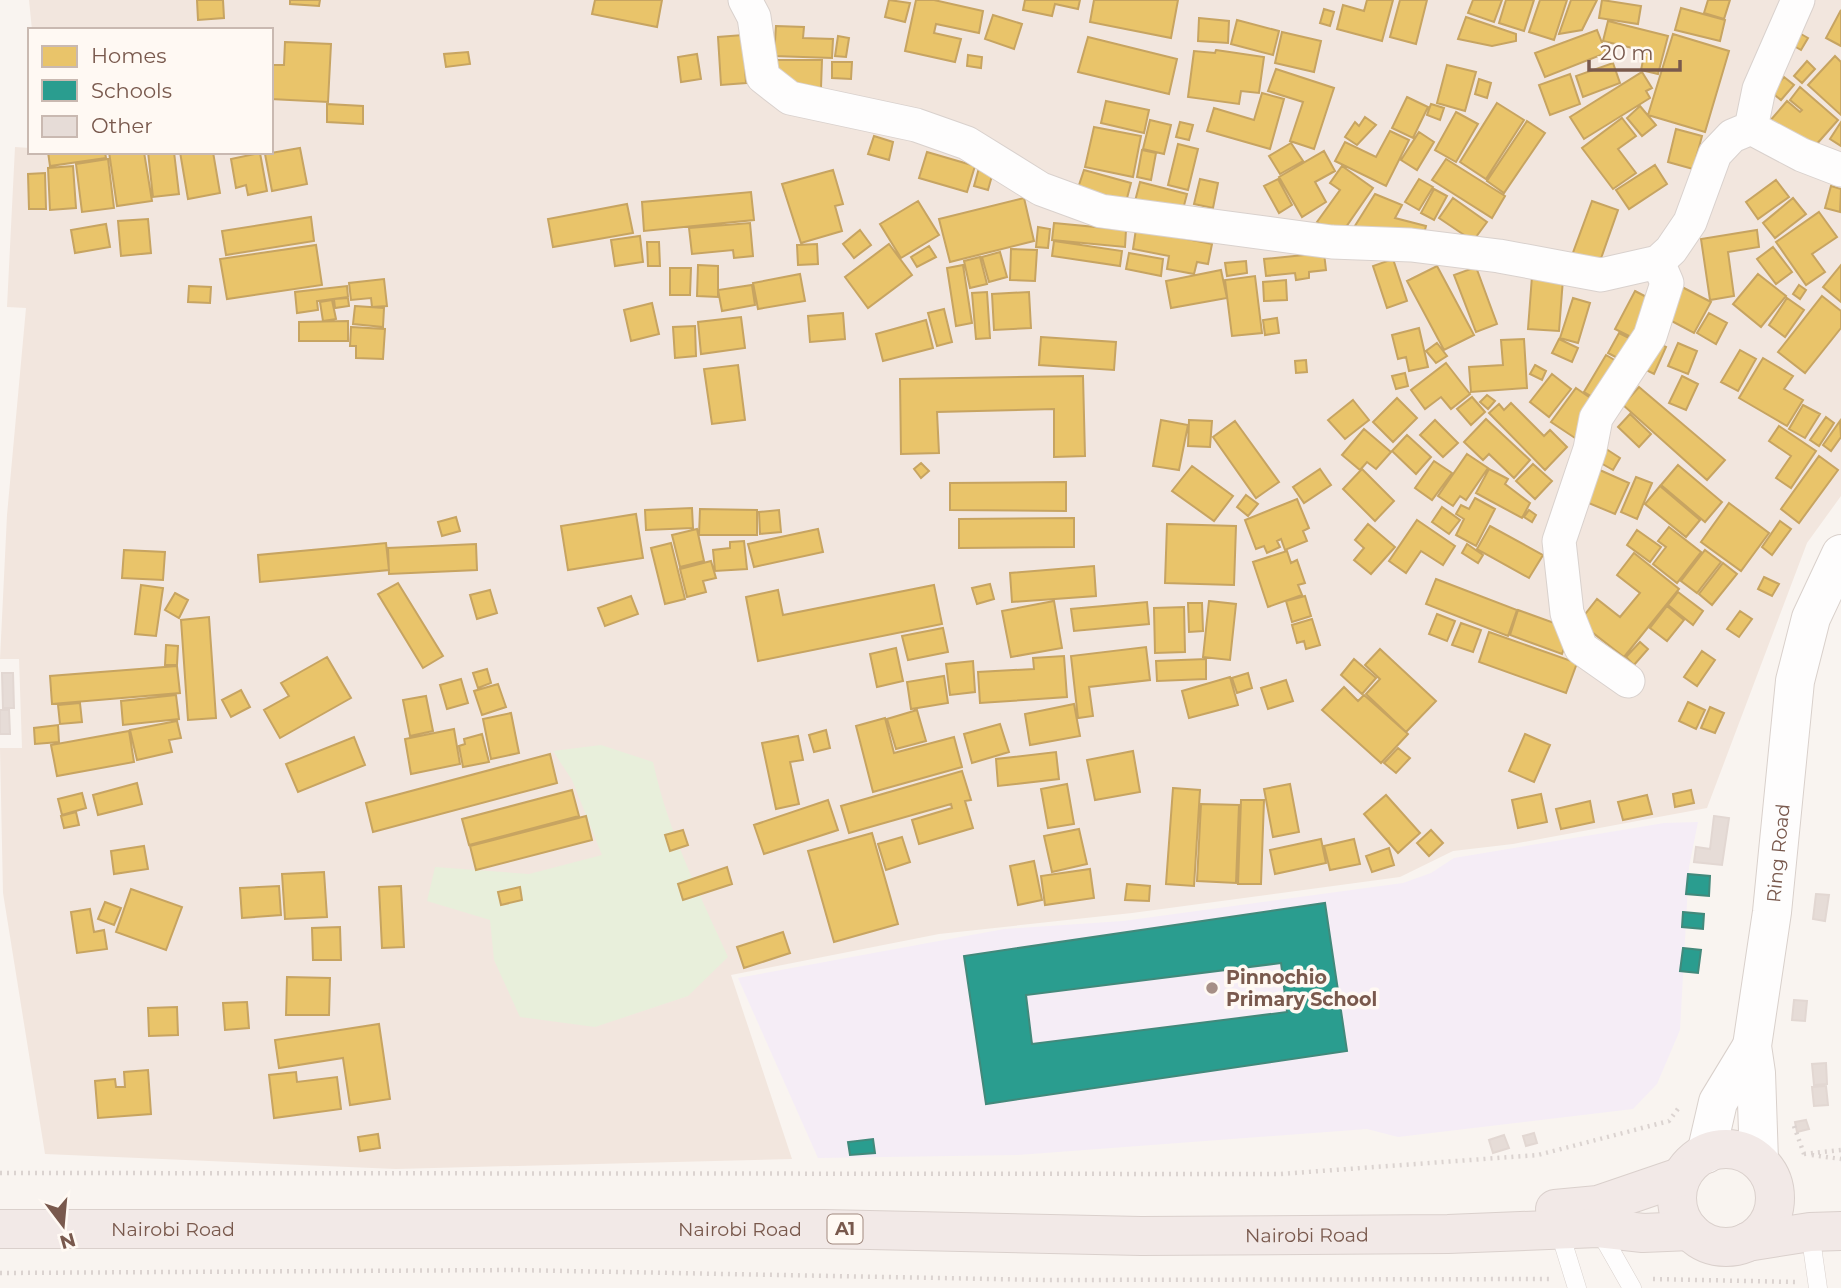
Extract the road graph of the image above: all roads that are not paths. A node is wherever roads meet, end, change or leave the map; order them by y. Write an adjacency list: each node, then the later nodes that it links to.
1 (745, 0): 5 (street)
2 (1798, 0): 3 (street)
3 (1751, 128): 4 (street); 5 (street)
4 (1841, 170)
5 (1658, 262): 7 (street)
6 (1841, 554): 8 (main road, Ring Road)
7 (1628, 681)
8 (1752, 1046): 9 (main road); 10 (main road, Ring Road)
9 (1693, 1166): 10 (highway); 11 (highway, Nairobi Road / A1); 16 (highway)
10 (1765, 1170): 12 (highway); 17 (highway)
11 (0, 1219)
12 (1831, 1226): 17 (highway); 20 (lane)
13 (1598, 1228): 15 (highway, Nairobi Road / A1); 16 (highway, Nairobi Road / A1); 18 (lane)
14 (0, 1229): 15 (highway, Nairobi Road / A1)
15 (1559, 1230): 19 (lane)
16 (1690, 1231): 17 (highway)
17 (1747, 1242)
18 (1631, 1283)
19 (1576, 1284)
20 (1819, 1285)

